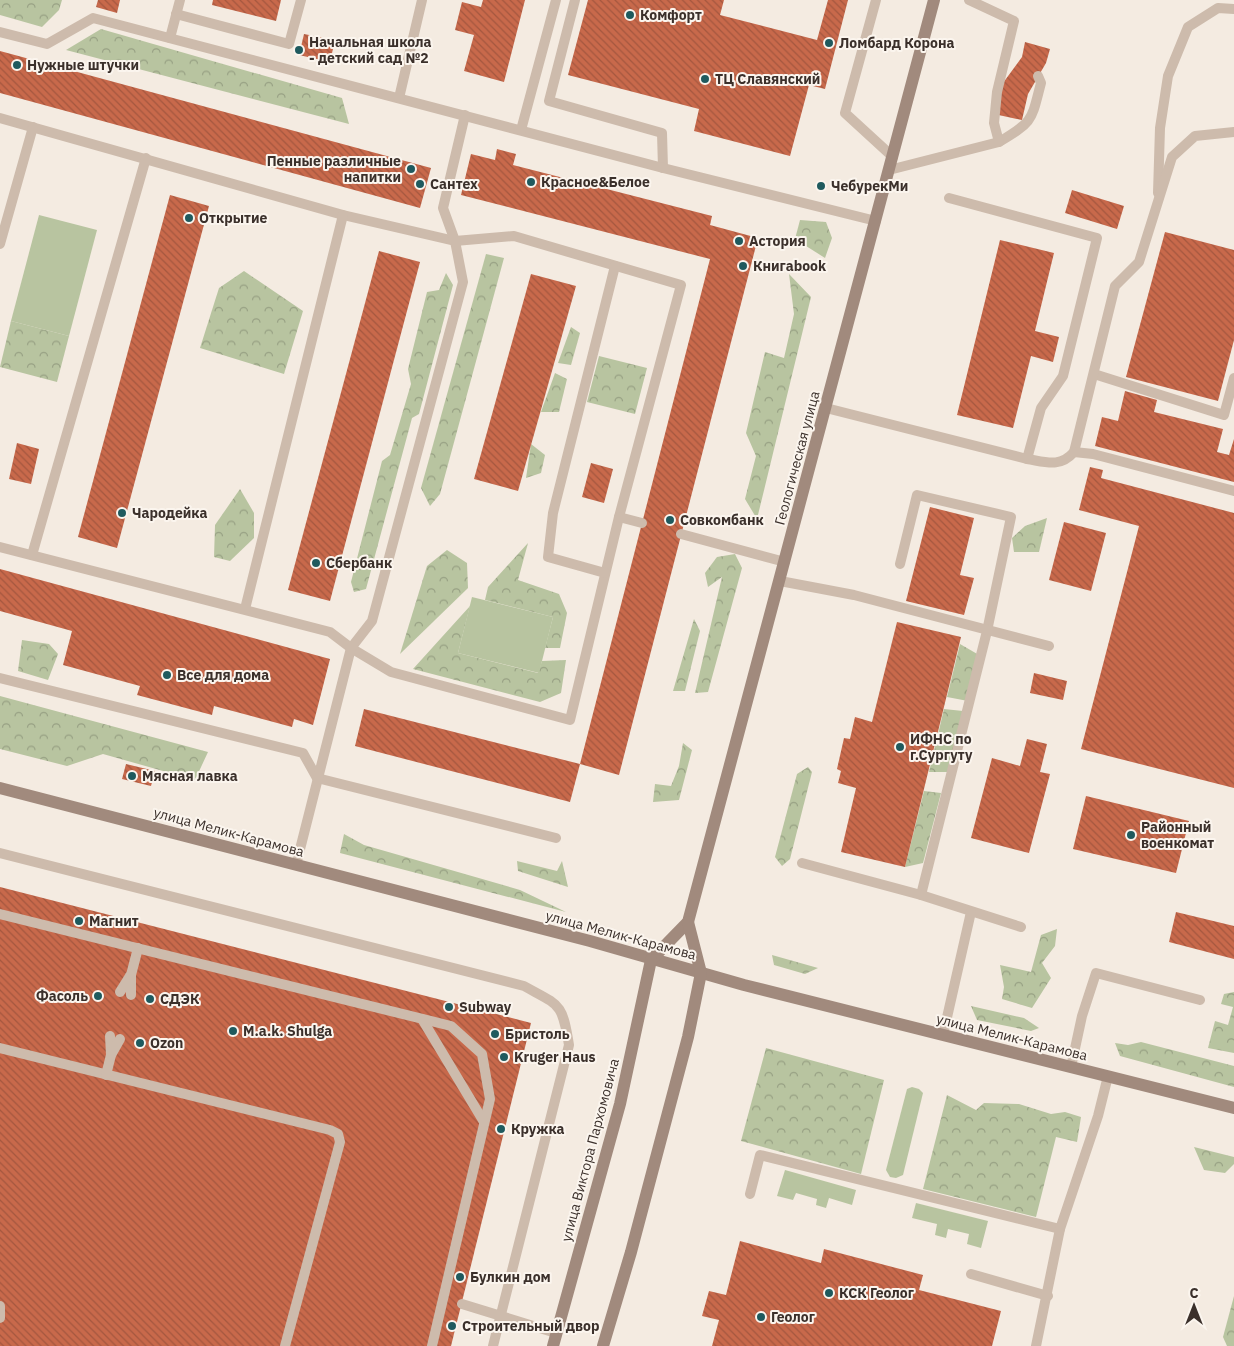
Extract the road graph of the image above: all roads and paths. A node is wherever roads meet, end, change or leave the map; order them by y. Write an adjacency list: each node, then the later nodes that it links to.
1 (180, 0): 10 (lane)
2 (301, 0): 10 (lane)
3 (422, 0): 14 (lane)
4 (556, 0): 18 (lane)
5 (575, 0): 23 (lane)
6 (876, 0): 22 (lane)
7 (934, 0): 22 (main road, Геологическая улица)
8 (969, 0): 20 (lane)
9 (1234, 9): 25 (lane)
10 (176, 14): 12 (lane)
11 (0, 32): 12 (lane)
12 (170, 38): 14 (lane)
13 (1038, 76): 20 (lane)
14 (399, 98): 15 (lane)
15 (465, 115): 18 (lane); 28 (lane)
16 (0, 118): 17 (lane)
17 (33, 127): 21 (lane); 29 (lane)
18 (521, 130): 23 (lane)
19 (1234, 132): 25 (lane)
20 (999, 142): 22 (lane)
21 (146, 158): 26 (lane); 41 (lane)
22 (891, 164): 27 (main road, Геологическая улица)
23 (663, 168): 27 (lane)
24 (949, 198): 35 (lane)
25 (1157, 206): 31 (lane)
26 (343, 216): 28 (lane); 46 (lane)
27 (876, 221): 33 (main road, Геологическая улица)
28 (455, 241): 30 (lane); 49 (lane)
29 (0, 244)
30 (615, 266): 37 (lane); 44 (lane)
31 (1094, 374): 32 (lane); 34 (lane)
32 (1234, 378)
33 (826, 408): 35 (lane); 42 (main road, Геологическая улица)
34 (1074, 452): 35 (lane); 36 (lane)
35 (1027, 459)
36 (1234, 491)
37 (619, 517): 38 (lane); 44 (lane)
38 (642, 523)
39 (681, 534): 42 (lane)
40 (0, 547): 41 (lane)
41 (32, 555): 46 (lane)
42 (785, 562): 45 (main road, Геологическая улица)
43 (900, 564): 47 (lane)
44 (606, 573): 49 (lane)
45 (780, 581): 47 (lane); 60 (main road, Геологическая улица)
46 (245, 609): 49 (lane)
47 (987, 631): 48 (lane); 57 (lane)
48 (1049, 646)
49 (351, 648): 51 (lane)
50 (0, 678): 51 (lane)
51 (317, 778): 53 (lane); 56 (lane)
52 (0, 788): 56 (main road, улица Мелик-Карамова)
53 (556, 838)
54 (0, 853): 86 (lane)
55 (802, 863): 57 (lane)
56 (296, 865): 63 (main road, улица Мелик-Карамова)
57 (921, 895): 58 (lane)
58 (971, 912): 61 (lane); 70 (lane)
59 (0, 914): 62 (lane)
60 (688, 922): 63 (main road, Геологическая улица); 64 (main road, Геологическая улица)
61 (1021, 928)
62 (138, 948): 65 (lane); 69 (lane)
63 (651, 960): 64 (main road, улица Мелик-Карамова); 88 (main road, улица Виктора Пархомовича)
64 (701, 973): 70 (main road, улица Мелик-Карамова); 93 (main road)
65 (131, 975): 66 (lane); 67 (lane)
66 (120, 992)
67 (131, 995)
68 (1200, 1000): 75 (lane)
69 (422, 1019): 79 (lane); 79 (lane)
70 (943, 1035): 75 (main road, улица Мелик-Карамова)
71 (110, 1036): 74 (lane)
72 (120, 1038): 74 (lane)
73 (0, 1048): 76 (lane)
74 (111, 1055): 76 (lane)
75 (1071, 1067): 77 (main road, улица Мелик-Карамова)
76 (106, 1074): 89 (lane)
77 (1108, 1076): 78 (main road, улица Мелик-Карамова); 81 (lane)
78 (1234, 1108)
79 (484, 1122): 90 (lane)
80 (750, 1194): 81 (lane)
81 (1060, 1229): 83 (lane)
82 (971, 1274): 83 (lane)
83 (1048, 1296): 94 (lane)
84 (462, 1304): 86 (lane)
85 (0, 1306): 87 (lane)
86 (502, 1316): 88 (lane); 91 (lane)
87 (0, 1318)
88 (556, 1333): 92 (main road, улица Виктора Пархомовича)
89 (285, 1346)
90 (432, 1346)
91 (493, 1346)
92 (553, 1346)
93 (602, 1346)
94 (1036, 1346)

